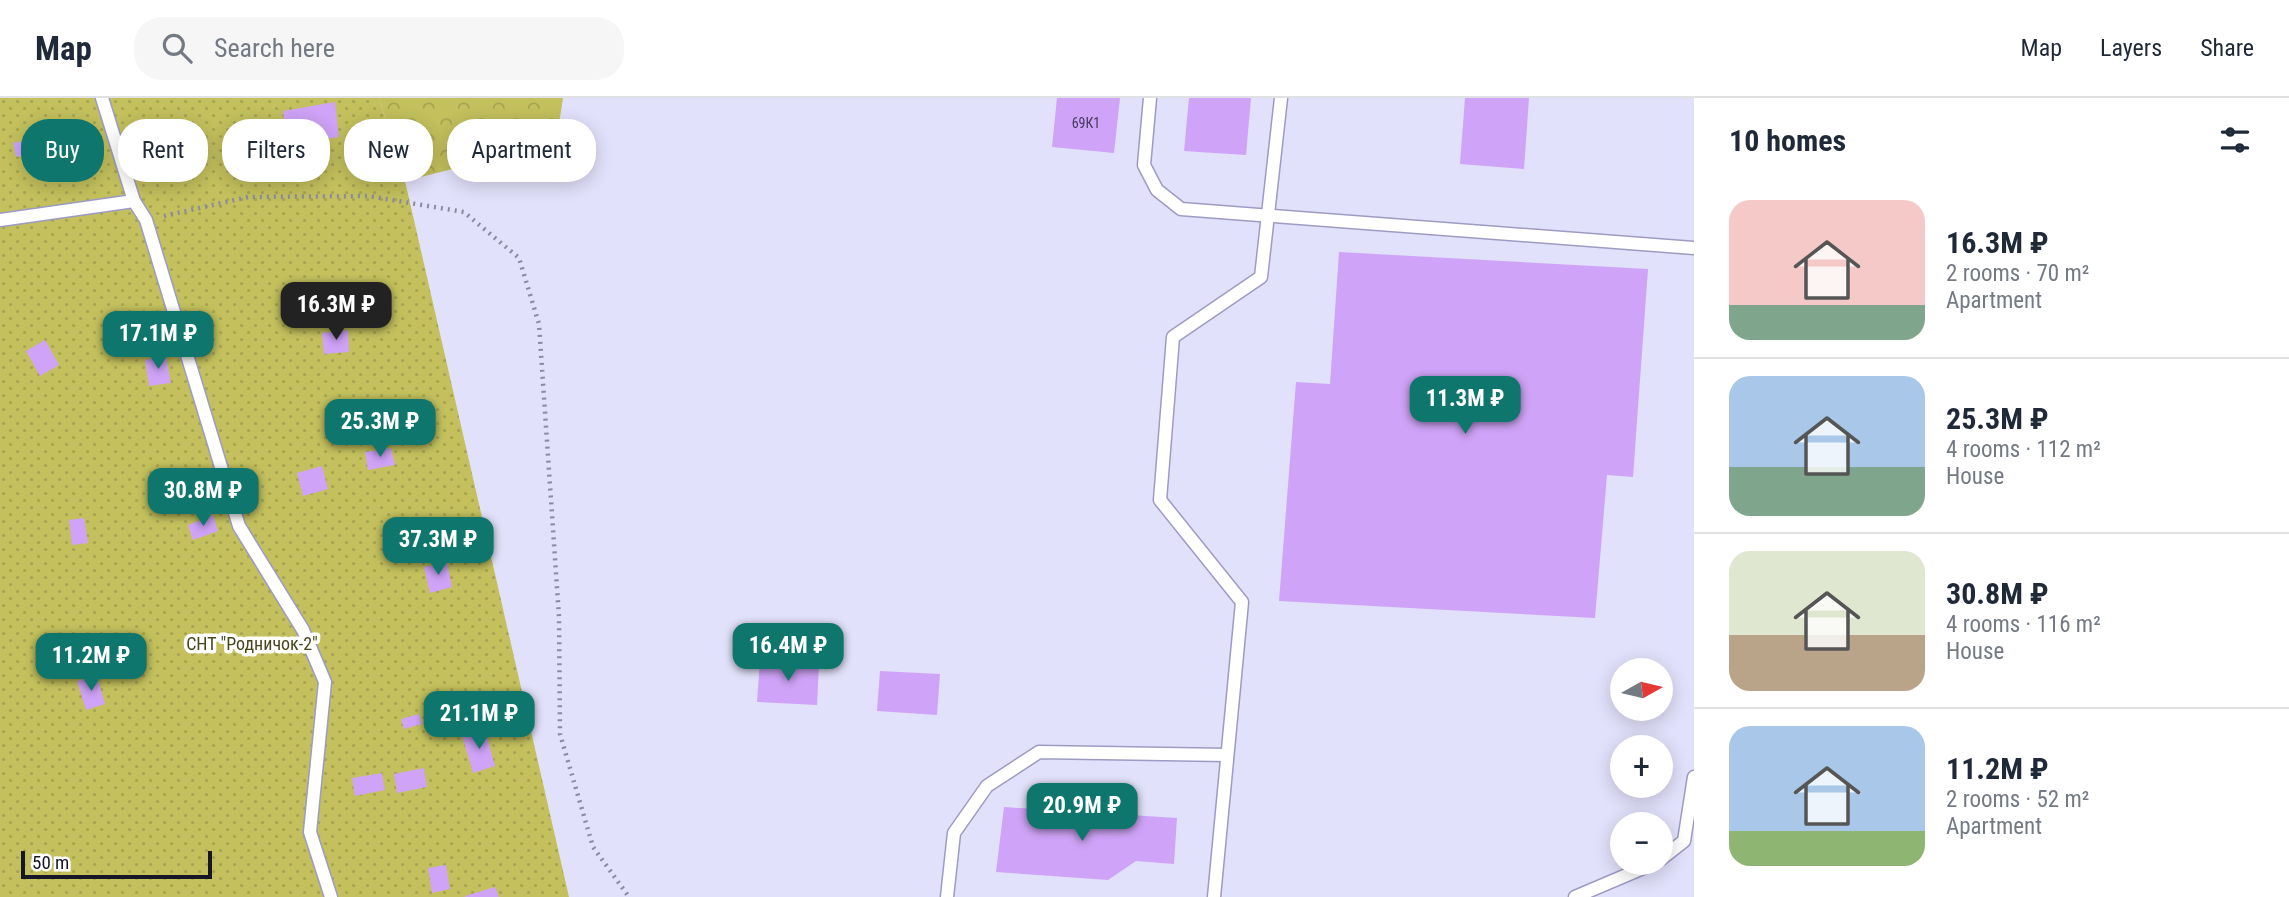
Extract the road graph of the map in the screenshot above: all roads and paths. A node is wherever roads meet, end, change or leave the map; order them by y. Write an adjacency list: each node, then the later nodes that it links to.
1 (102, 98): 4 (lane)
2 (1150, 98): 5 (lane)
3 (1281, 98): 5 (lane)
4 (134, 201): 6 (lane); 7 (lane)
5 (1269, 215): 8 (lane); 9 (lane)
6 (0, 220)
7 (146, 220): 13 (lane); 14 (path)
8 (1694, 248)
9 (1227, 755): 15 (lane); 16 (lane)
10 (1694, 777): 11 (lane)
11 (1673, 850)
12 (1627, 875): 17 (lane)
13 (331, 897)
14 (629, 897)
15 (947, 897)
16 (1213, 897)
17 (1575, 897)

